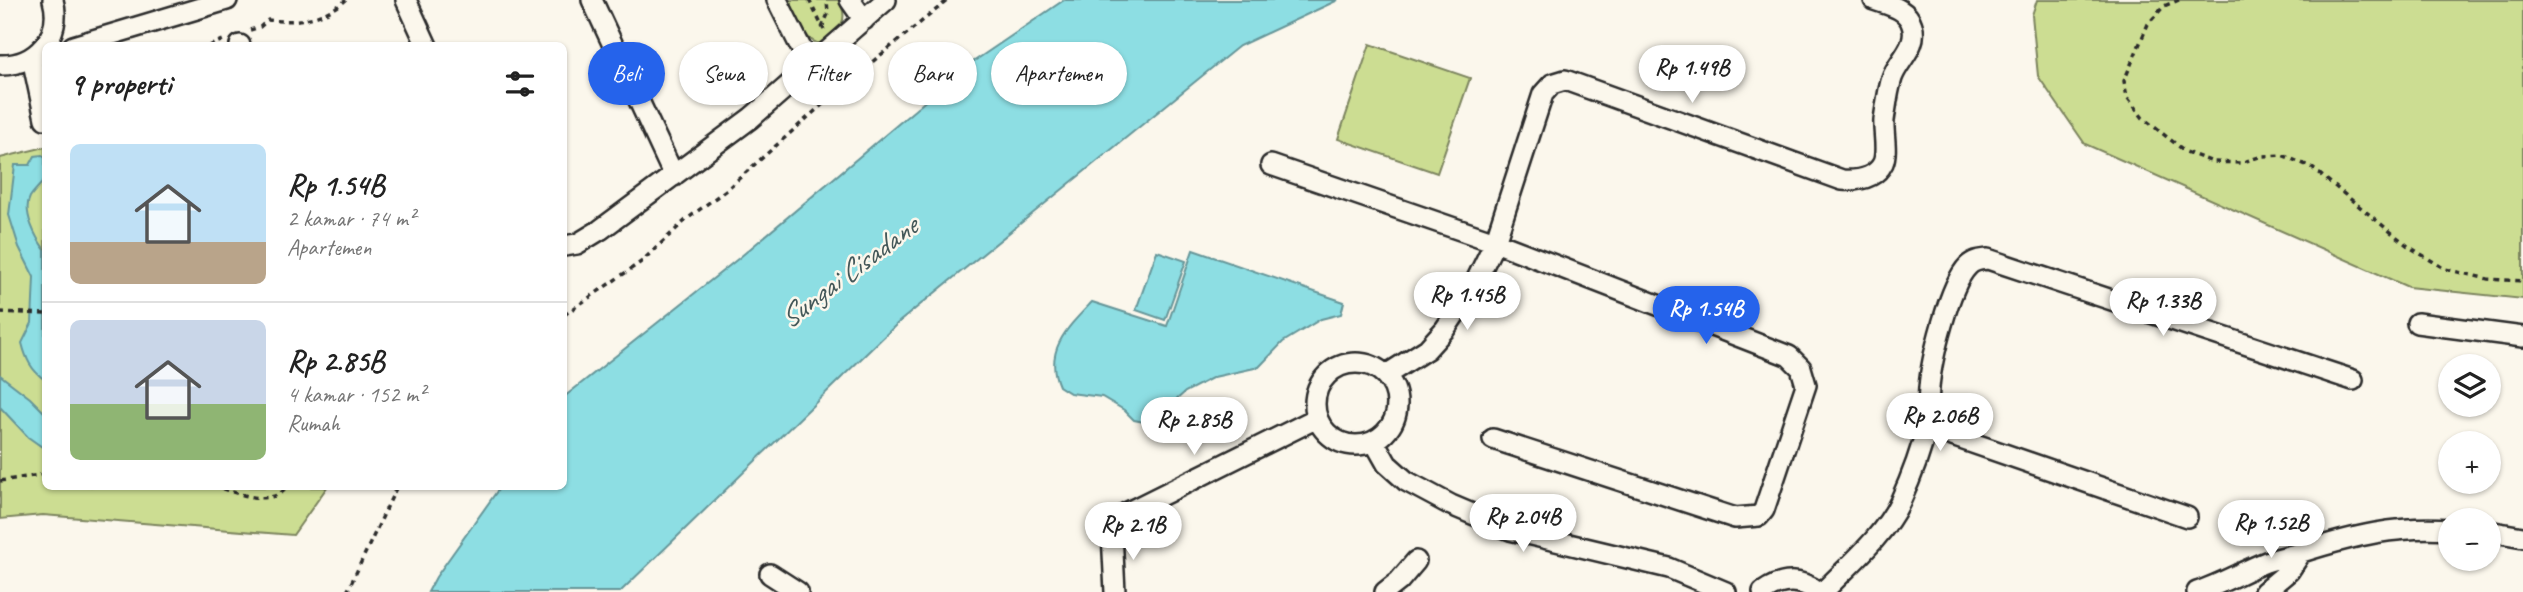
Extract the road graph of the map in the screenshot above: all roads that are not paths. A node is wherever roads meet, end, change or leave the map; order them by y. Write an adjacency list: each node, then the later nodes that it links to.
1 (53, 0): 10 (street)
2 (227, 0): 11 (street)
3 (406, 0): 12 (street)
4 (592, 0): 20 (street)
5 (777, 0): 13 (street)
6 (850, 0): 9 (street)
7 (886, 0): 9 (street)
8 (1874, 0): 21 (street)
9 (864, 20): 14 (street)
10 (46, 42)
11 (86, 42)
12 (425, 42)
13 (798, 42)
14 (838, 42)
15 (39, 56): 16 (street); 17 (street)
16 (0, 65)
17 (42, 88)
18 (782, 92): 20 (street)
19 (1271, 165): 21 (street)
20 (674, 176): 22 (street)
21 (1495, 242): 25 (street); 29 (street)
22 (567, 246)
23 (2417, 323): 24 (street)
24 (2523, 337)
25 (1386, 375): 27 (street); 30 (street)
26 (2353, 380): 28 (street)
27 (1317, 418): 30 (street); 39 (street)
28 (1926, 427): 31 (street); 44 (street)
29 (1493, 439)
30 (1374, 441): 41 (street)
31 (2187, 517)
32 (2438, 528): 35 (street)
33 (2501, 533): 34 (street)
34 (2523, 537)
35 (2301, 553): 45 (street); 46 (street)
36 (1416, 561): 40 (street)
37 (771, 574): 38 (street)
38 (798, 592)
39 (1115, 592)
40 (1385, 592)
41 (1726, 592)
42 (1763, 592): 43 (street)
43 (1818, 592)
44 (1823, 592)
45 (2197, 592)
46 (2264, 592)

